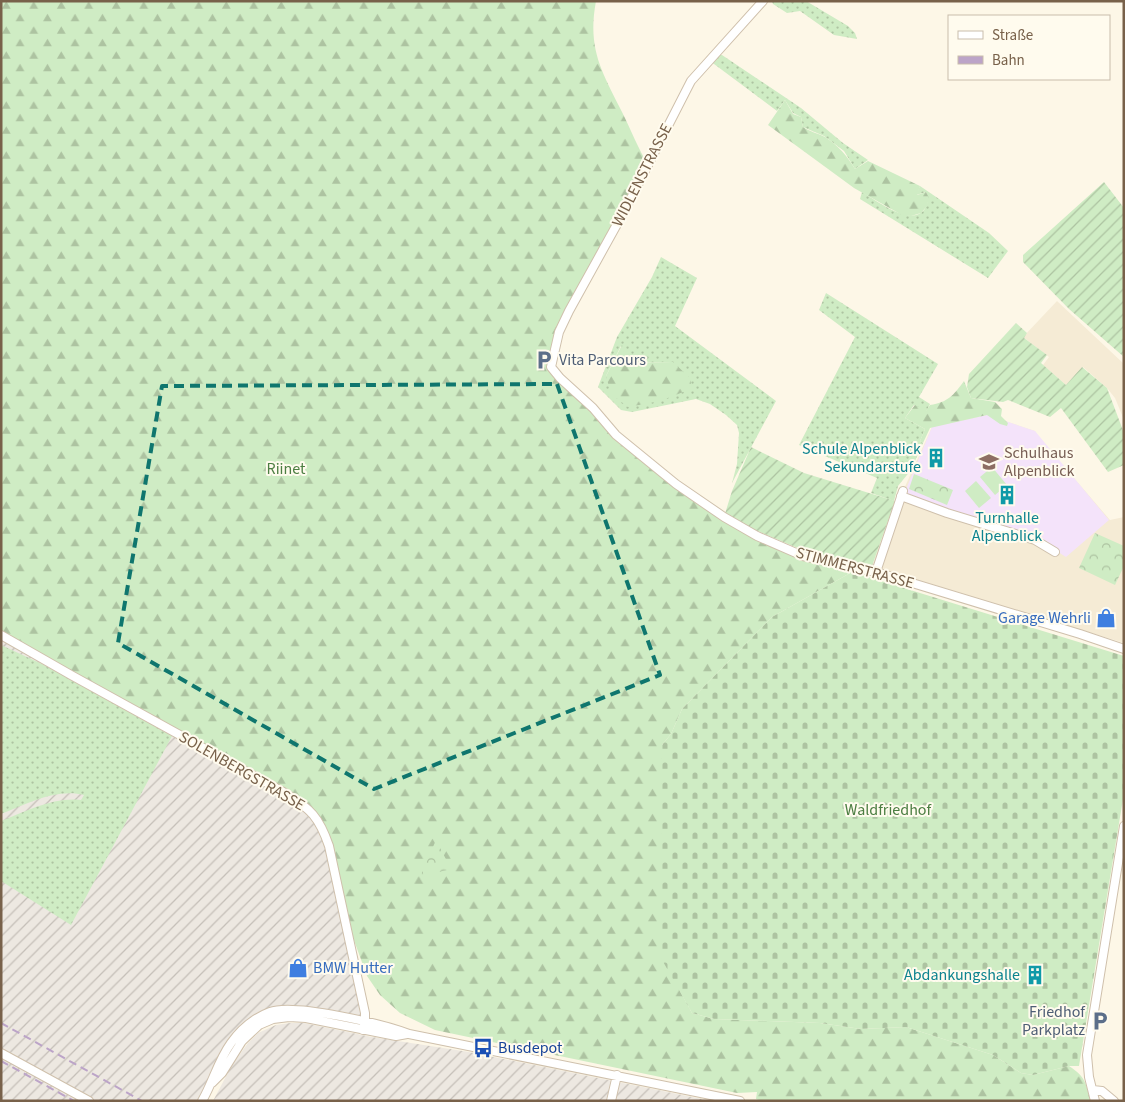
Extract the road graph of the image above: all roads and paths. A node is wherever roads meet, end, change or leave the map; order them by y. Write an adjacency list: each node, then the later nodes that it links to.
1 (764, 1): 2 (street, WIDLENSTRASSE)
2 (551, 367): 4 (street, STIMMERSTRASSE)
3 (1055, 552): 4 (street)
4 (876, 572): 6 (street, STIMMERSTRASSE)
5 (1, 635): 8 (street, SOLENBERGSTRASSE)
6 (1124, 649)
7 (1124, 826): 11 (street)
8 (364, 1026): 10 (street); 13 (street)
9 (1, 1052): 12 (street)
10 (617, 1075): 14 (street); 15 (street)
11 (1093, 1090): 16 (street); 17 (street)
12 (89, 1101)
13 (202, 1101)
14 (611, 1101)
15 (740, 1101)
16 (1095, 1101)
17 (1114, 1101)

